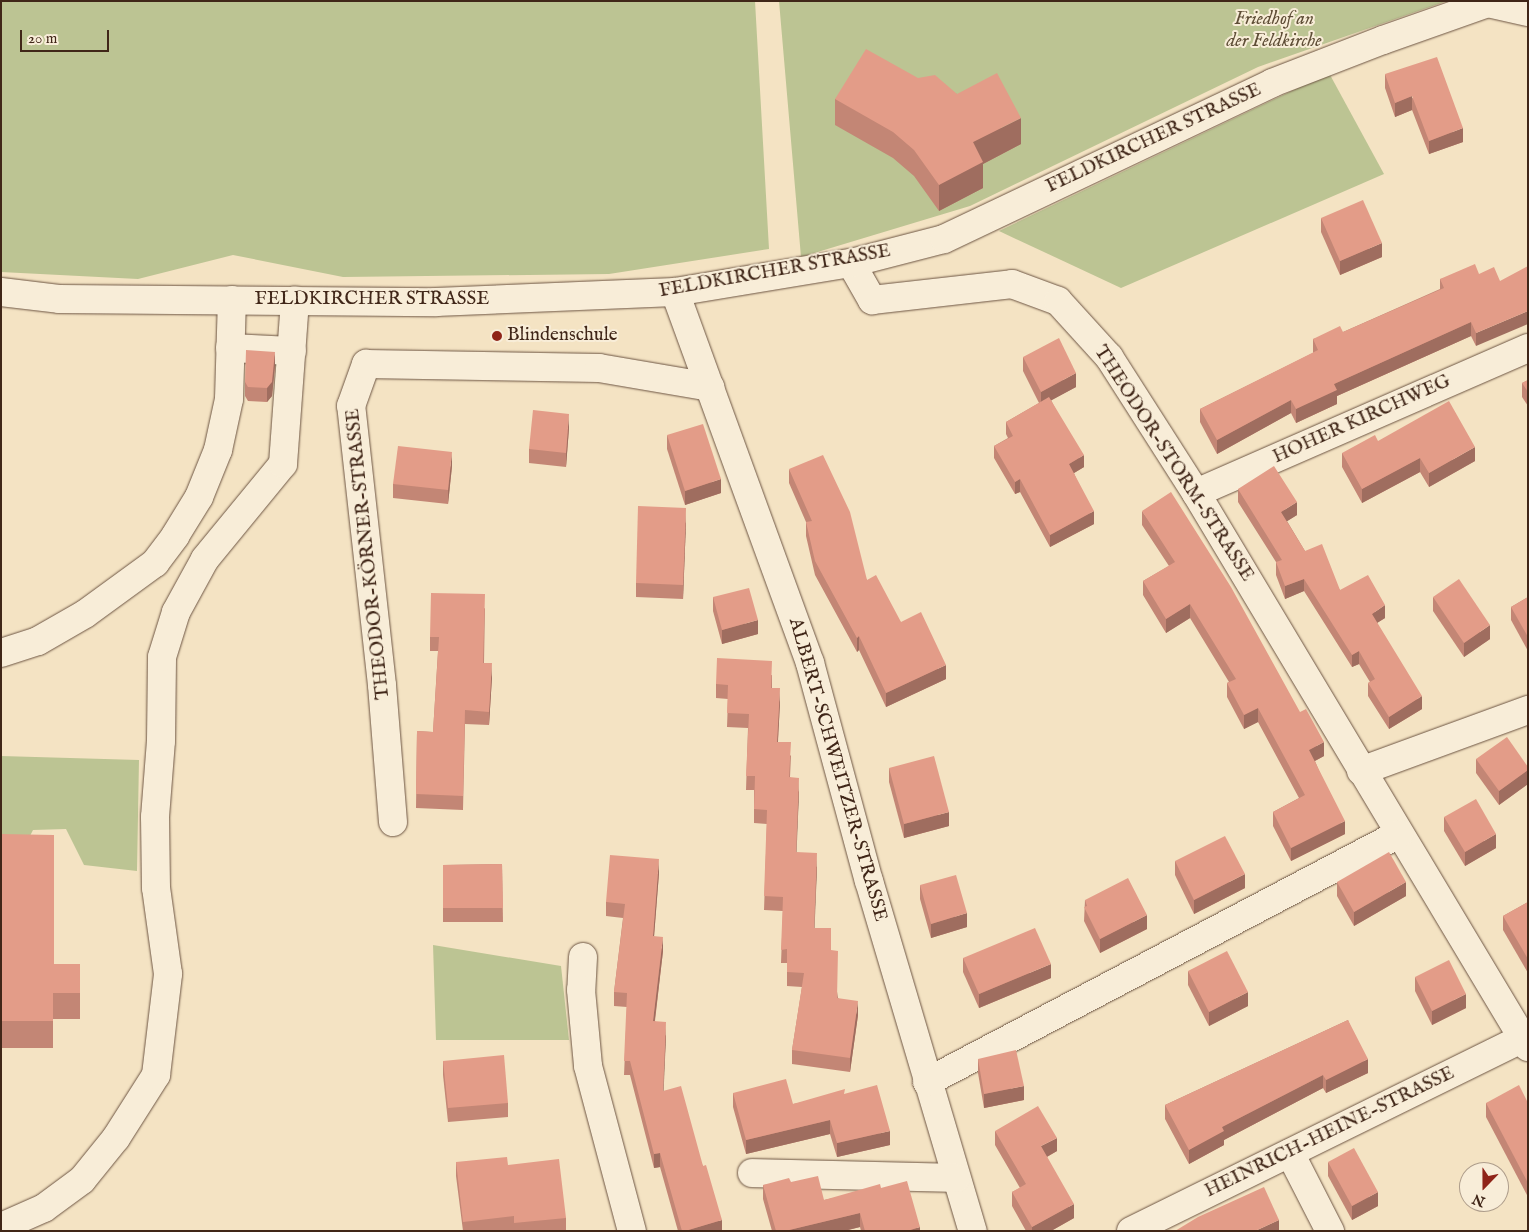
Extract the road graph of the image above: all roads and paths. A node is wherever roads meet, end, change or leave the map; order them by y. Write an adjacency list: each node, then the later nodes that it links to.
1 (1528, 12): 2 (street, FELDKIRCHER STRASSE)
2 (851, 263): 4 (street, FELDKIRCHER STRASSE); 11 (street, THEODOR-STORM-STRASSE)
3 (1, 292): 5 (street, FELDKIRCHER STRASSE)
4 (675, 292): 6 (street, FELDKIRCHER STRASSE); 10 (street, ALBERT-SCHWEITZER-STRASSE)
5 (232, 300): 6 (street, FELDKIRCHER STRASSE); 7 (street)
6 (295, 300): 9 (street)
7 (230, 348): 9 (street); 12 (street)
8 (1528, 348): 11 (street, HOHER KIRCHWEG)
9 (292, 351): 23 (street)
10 (710, 387): 15 (street, THEODOR-KÖRNER-STRASSE); 19 (street, ALBERT-SCHWEITZER-STRASSE)
11 (1196, 493): 14 (street, THEODOR-STORM-STRASSE)
12 (1, 653)
13 (1528, 710): 14 (street)
14 (1362, 771): 16 (street, THEODOR-STORM-STRASSE)
15 (393, 822)
16 (1399, 834): 18 (street, THEODOR-STORM-STRASSE); 19 (street)
17 (583, 957): 24 (street)
18 (1526, 1040): 20 (street, HEINRICH-HEINE-STRASSE)
19 (928, 1082): 22 (street, ALBERT-SCHWEITZER-STRASSE)
20 (1290, 1153): 26 (street, HEINRICH-HEINE-STRASSE); 27 (street)
21 (752, 1173): 22 (street)
22 (956, 1178): 25 (street, ALBERT-SCHWEITZER-STRASSE)
23 (1, 1227)
24 (632, 1231)
25 (973, 1231)
26 (1132, 1231)
27 (1330, 1231)

